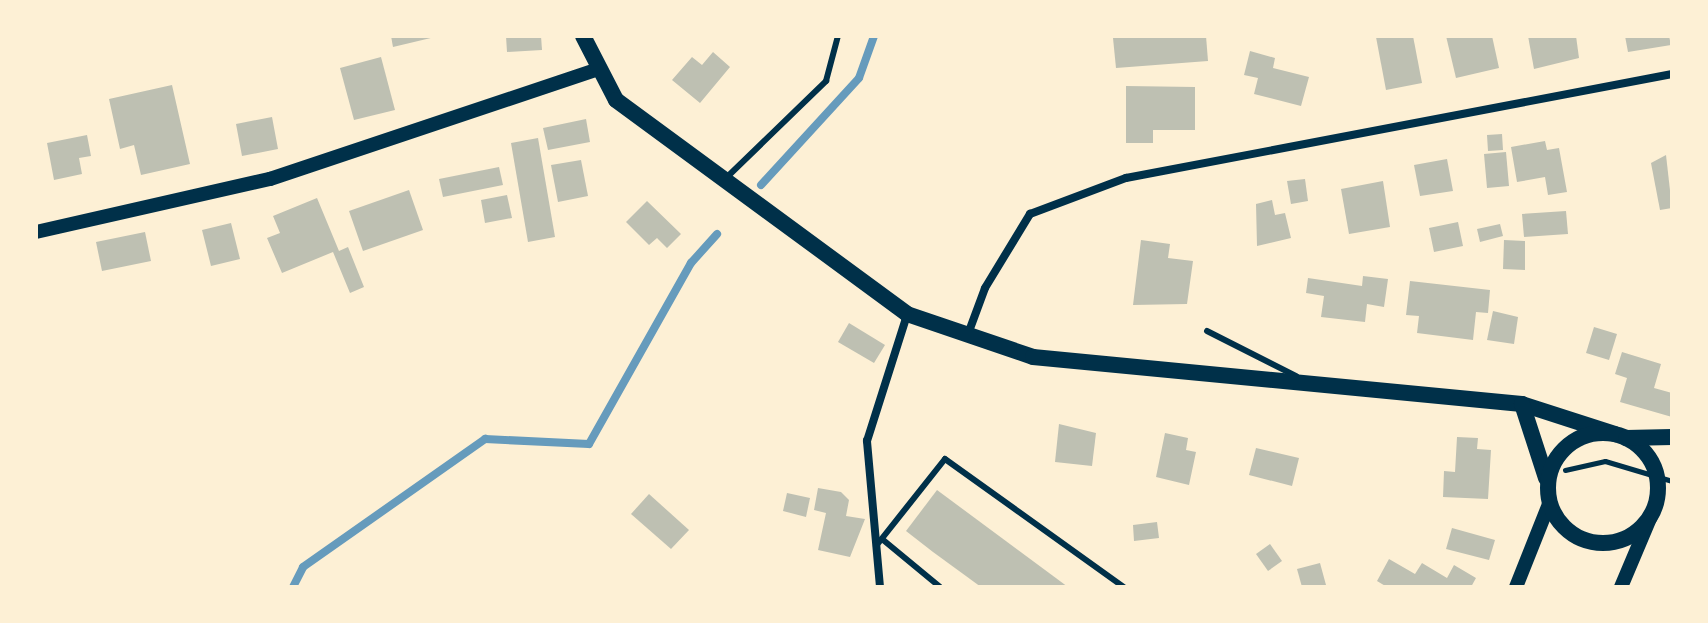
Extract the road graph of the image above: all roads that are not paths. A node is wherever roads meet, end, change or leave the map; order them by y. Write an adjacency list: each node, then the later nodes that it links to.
1 (583, 36): 3 (main road)
2 (838, 36): 5 (lane)
3 (598, 69): 5 (main road); 6 (street)
4 (1672, 74): 9 (street)
5 (723, 181): 7 (main road)
6 (36, 232)
7 (907, 314): 9 (main road); 18 (street)
8 (1207, 331): 10 (lane)
9 (968, 334): 10 (main road)
10 (1314, 383): 11 (main road)
11 (1522, 404): 12 (main road); 14 (main road)
12 (1621, 436): 13 (main road); 14 (main road); 15 (main road)
13 (1672, 437)
14 (1548, 479): 17 (main road)
15 (1667, 482): 16 (main road)
16 (1656, 503): 17 (main road); 23 (street)
17 (1549, 504): 22 (street)
18 (879, 542): 19 (street); 20 (lane); 21 (lane)
19 (880, 587)
20 (940, 587)
21 (1124, 587)
22 (1516, 587)
23 (1621, 587)

